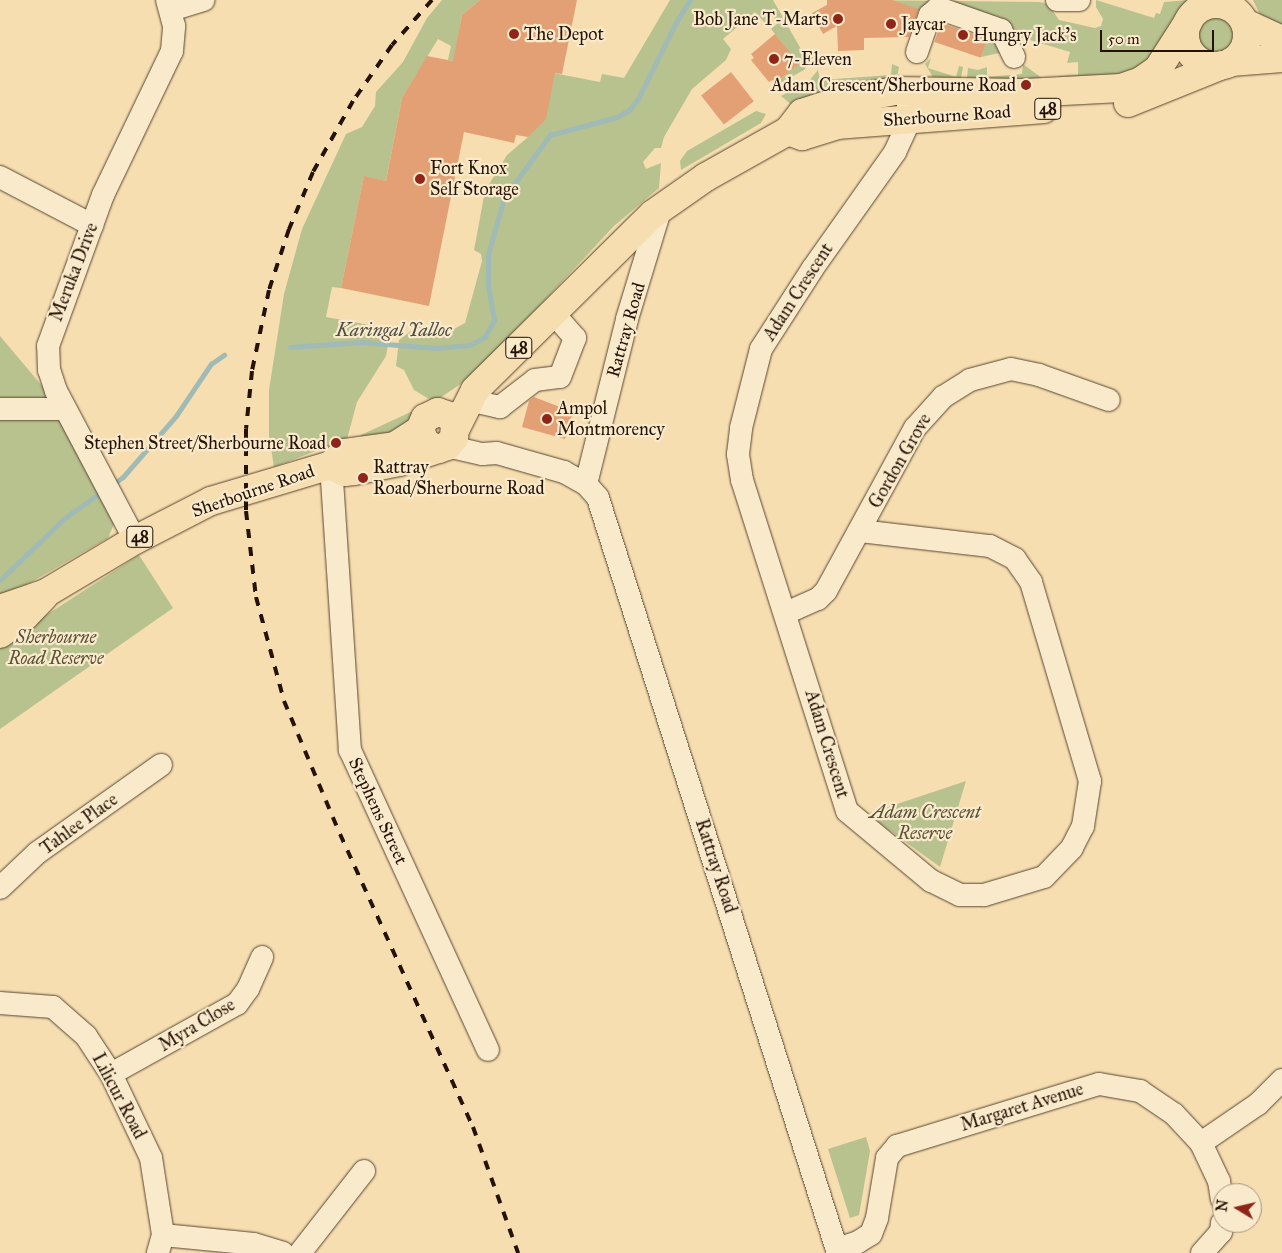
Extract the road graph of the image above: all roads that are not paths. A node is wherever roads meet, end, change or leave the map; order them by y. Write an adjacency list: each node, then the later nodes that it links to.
1 (204, 0): 4 (street)
2 (1058, 0): 3 (street)
3 (1079, 0)
4 (169, 5): 17 (street, Meruka Drive)
5 (1195, 12): 6 (main road); 11 (main road); 12 (main road, Sherbourne Road / 48)
6 (1244, 15): 7 (main road); 11 (main road)
7 (1282, 40)
8 (917, 52): 9 (street)
9 (1014, 57)
10 (1282, 58): 11 (main road)
11 (1227, 64): 13 (main road, Sherbourne Road / 48)
12 (909, 90): 13 (street, Adam Crescent); 14 (main road, Sherbourne Road / 48)
13 (908, 119): 14 (main road, Sherbourne Road / 48); 30 (street, Adam Crescent)
14 (788, 131): 16 (main road, Sherbourne Road / 48)
15 (0, 177): 17 (street)
16 (661, 207): 18 (main road, Sherbourne Road / 48); 25 (street, Rattray Road)
17 (92, 225): 22 (street, Meruka Drive)
18 (554, 314): 19 (main road, Sherbourne Road / 48); 19 (street)
19 (472, 395): 23 (main road, Sherbourne Road / 48)
20 (1109, 400): 26 (street, Gordon Grove)
21 (0, 409): 22 (street)
22 (64, 409): 27 (street, Meruka Drive)
23 (443, 433): 24 (main road, Sherbourne Road / 48); 25 (street, Rattray Road)
24 (331, 465): 27 (main road, Sherbourne Road / 48); 36 (street, Stephens Street)
25 (586, 484): 44 (street, Rattray Road)
26 (860, 532): 30 (street, Gordon Grove); 30 (street, Adam Crescent)
27 (134, 540): 28 (main road, Sherbourne Road / 48)
28 (46, 593): 29 (main road, Sherbourne Road / 48); 31 (main road, Sherbourne Road / 48)
29 (0, 609)
30 (786, 613)
31 (0, 634)
32 (161, 765): 33 (street, Tahlee Place)
33 (0, 888)
34 (262, 957): 37 (street, Myra Close)
35 (0, 1002): 37 (street, Lilicur Road)
36 (488, 1050)
37 (111, 1074): 43 (street, Lilicur Road)
38 (1282, 1080): 39 (street)
39 (1201, 1143): 41 (street, Margaret Avenue); 44 (street, Margaret Avenue)
40 (364, 1171): 46 (street)
41 (1219, 1183)
42 (1220, 1233): 47 (street)
43 (160, 1244): 45 (street)
44 (838, 1251)
45 (283, 1253)
46 (300, 1253)
47 (1202, 1253)

